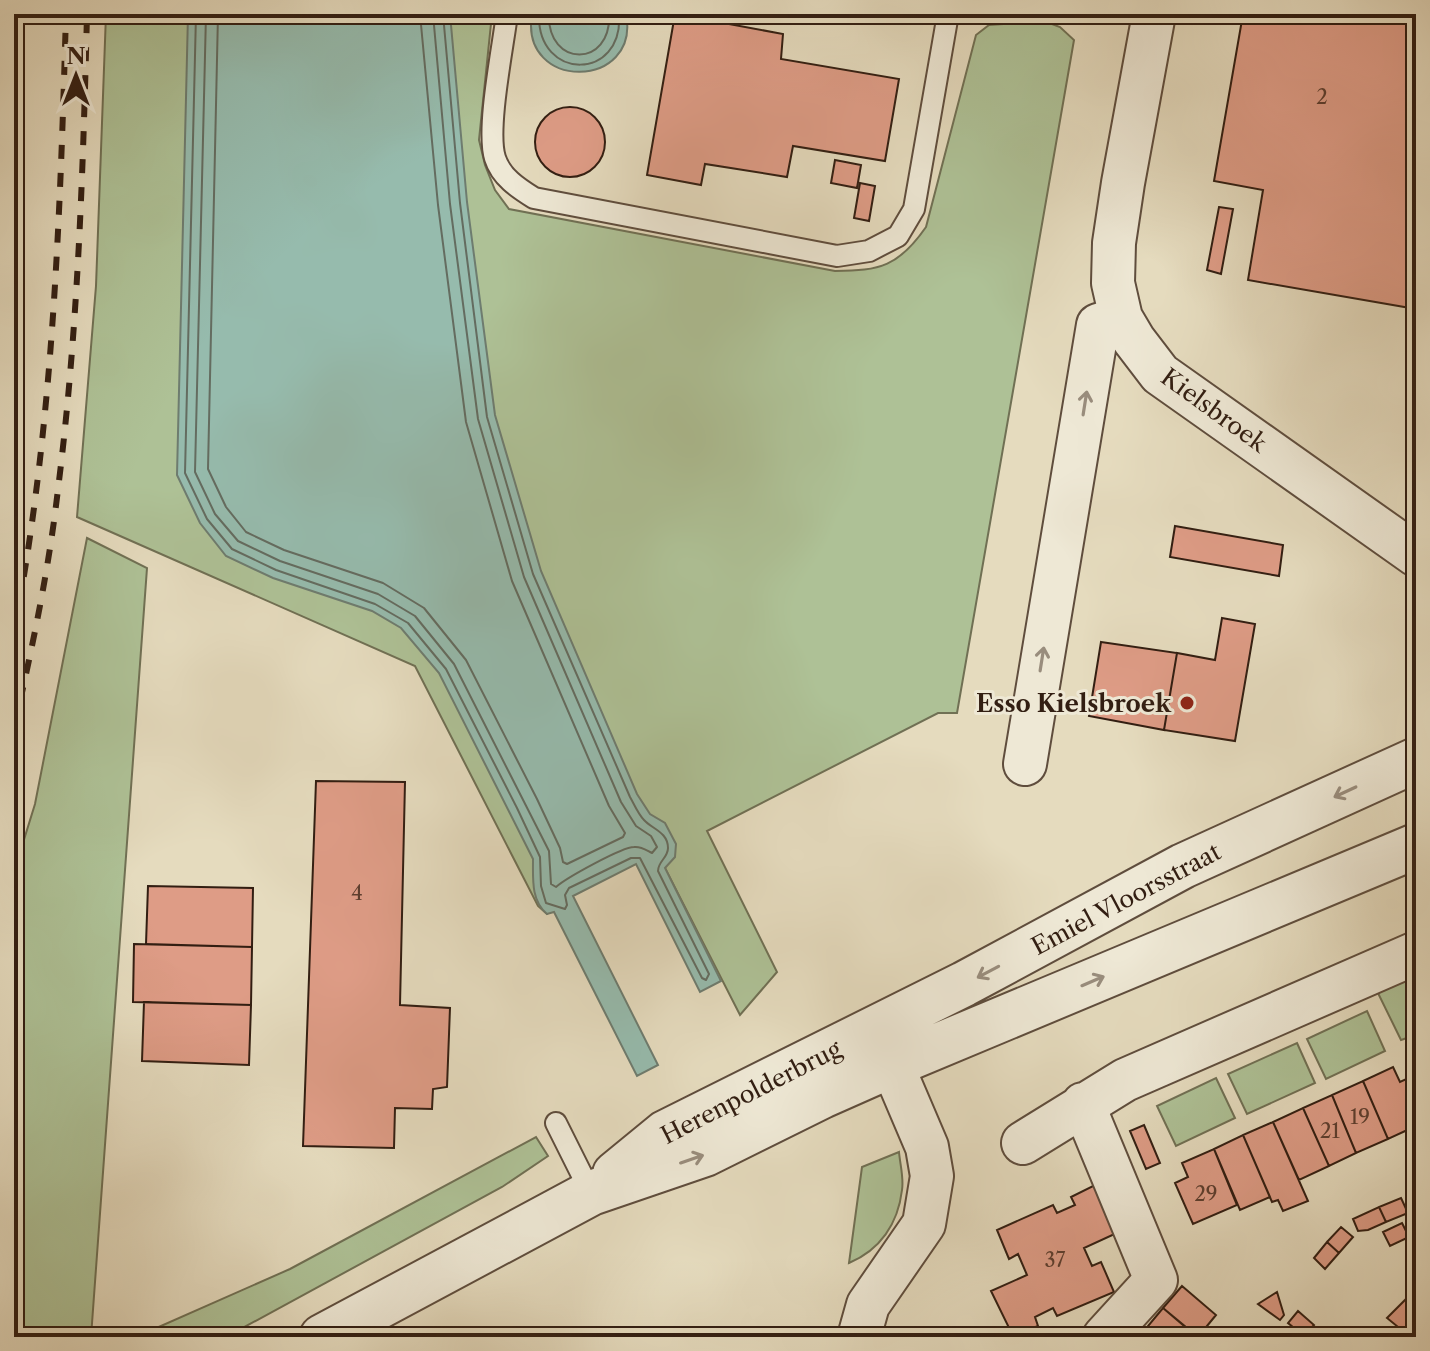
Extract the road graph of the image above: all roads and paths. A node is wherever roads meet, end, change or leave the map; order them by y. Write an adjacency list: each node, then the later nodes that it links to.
1 (507, 14): 2 (lane)
2 (948, 14)
3 (1149, 16): 4 (street, Kielsbroek)
4 (1121, 318): 5 (street, Kielsbroek); 7 (street, one-way to 4)
5 (1416, 555)
6 (1416, 760): 10 (street, Emiel Vloorsstraat, one-way to 10)
7 (1025, 764)
8 (1416, 846): 10 (street, one-way to 8)
9 (1416, 953): 11 (street)
10 (884, 1046): 14 (street, Herenpolderbrug); 16 (street)
11 (1083, 1104): 13 (street); 17 (street)
12 (556, 1123): 14 (lane)
13 (1023, 1143)
14 (591, 1193): 15 (street, Herenpolderbrug)
15 (322, 1337)
16 (859, 1337)
17 (1104, 1337)

